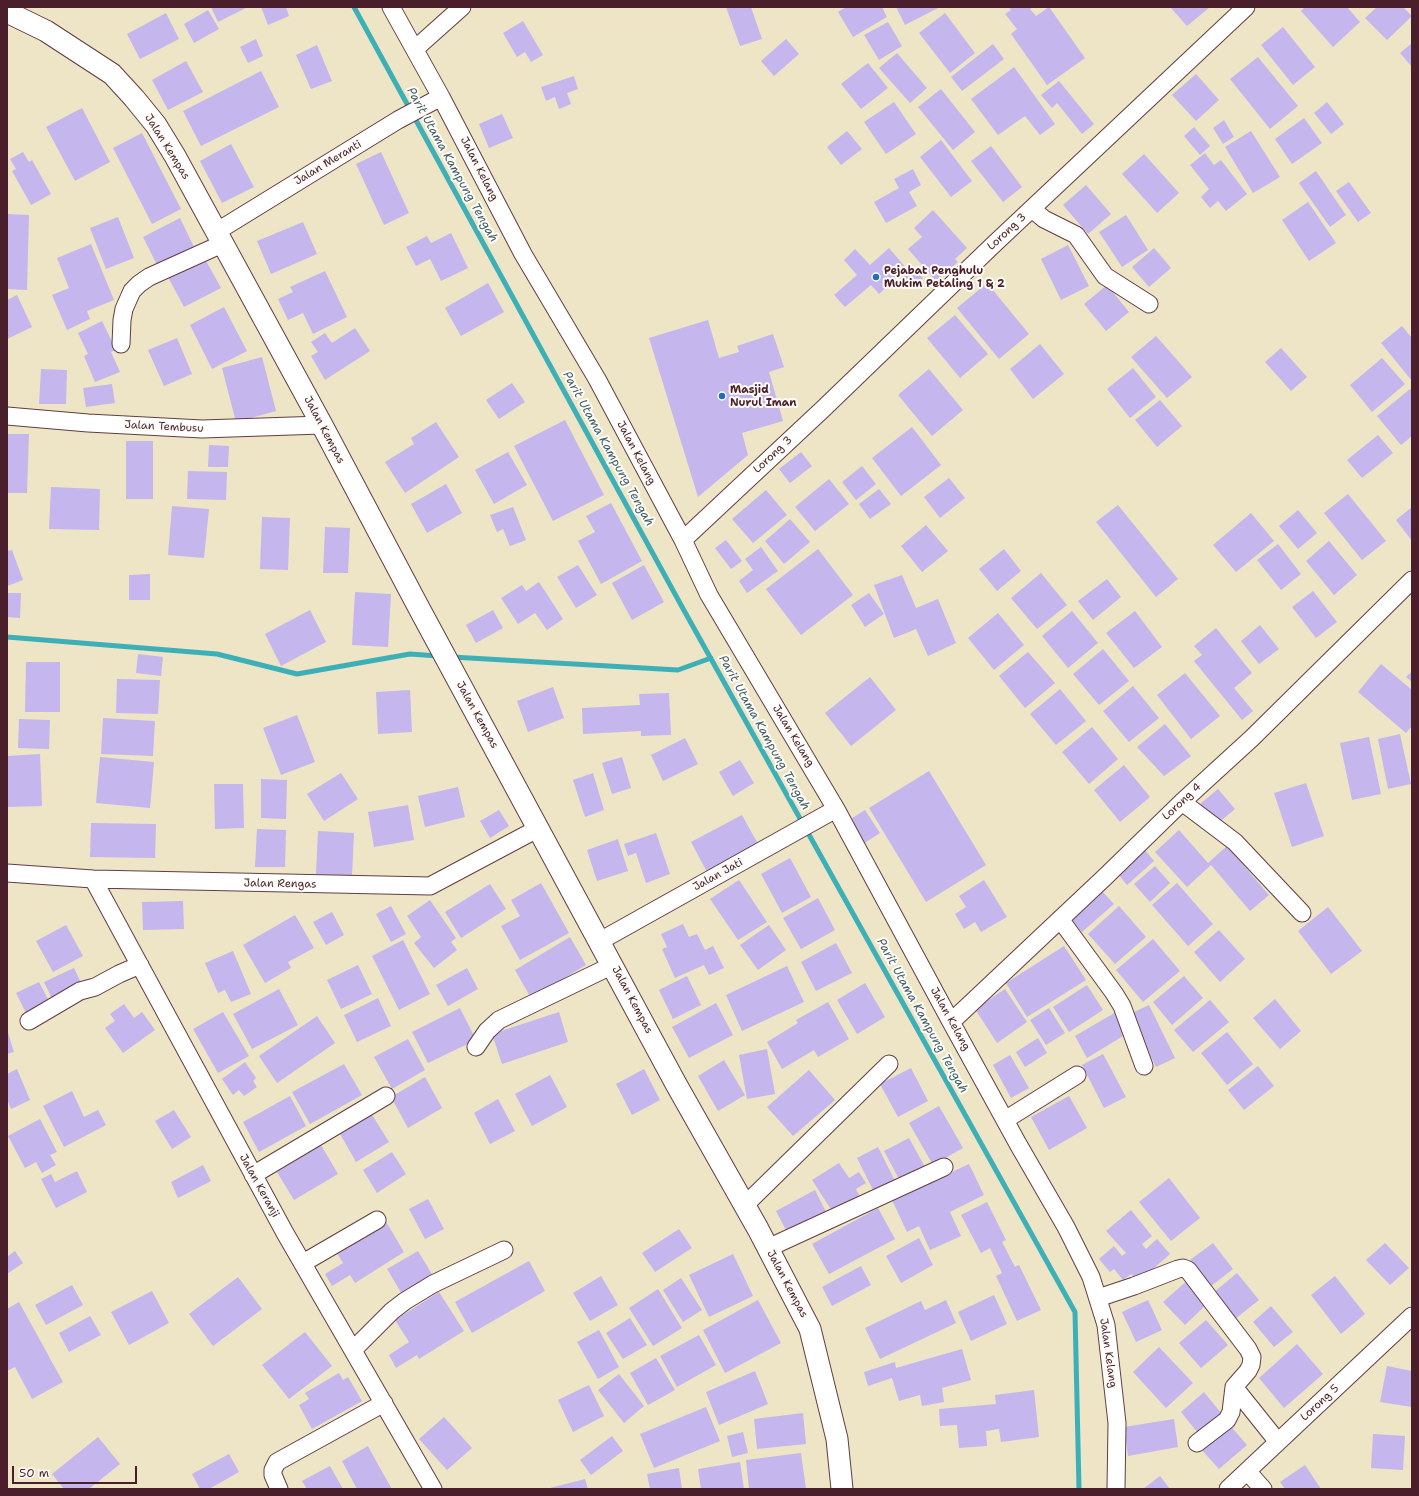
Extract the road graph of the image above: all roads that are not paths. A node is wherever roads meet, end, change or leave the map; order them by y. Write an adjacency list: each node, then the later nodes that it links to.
1 (392, 7): 5 (street, Jalan Kelang)
2 (462, 7): 5 (street)
3 (1246, 7): 7 (street, Lorong 3)
4 (7, 12): 8 (street, Jalan Kempas)
5 (415, 49): 6 (street, Jalan Kelang)
6 (435, 100): 8 (street, Jalan Meranti); 13 (street, Jalan Kelang)
7 (1032, 209): 9 (street); 13 (street, Lorong 3)
8 (219, 238): 10 (street, Jalan Meranti); 12 (street, Jalan Kempas)
9 (1149, 304)
10 (121, 344)
11 (7, 416): 12 (street, Jalan Tembusu)
12 (322, 425): 17 (street, Jalan Kempas)
13 (683, 540): 16 (street, Jalan Kelang)
14 (1412, 580): 15 (street, Lorong 4)
15 (1182, 802): 20 (street); 21 (street, Lorong 4)
16 (836, 809): 22 (street, Jalan Jati); 26 (street, Jalan Kelang)
17 (539, 828): 19 (street, Jalan Rengas); 22 (street, Jalan Kempas)
18 (7, 873): 19 (street, Jalan Rengas)
19 (92, 879): 24 (street, Jalan Keranji)
20 (1302, 913)
21 (1060, 919): 26 (street, Lorong 4); 29 (street)
22 (600, 941): 23 (street, Jalan Kempas)
23 (613, 965): 27 (street); 35 (street, Jalan Kempas)
24 (140, 966): 25 (street); 34 (street, Jalan Keranji)
25 (29, 1021)
26 (951, 1022): 32 (street, Jalan Kelang)
27 (476, 1047)
28 (888, 1064): 35 (street)
29 (1144, 1066)
30 (1077, 1075): 32 (street)
31 (386, 1096): 34 (street)
32 (1005, 1120): 40 (street, Jalan Kelang)
33 (944, 1167): 37 (street)
34 (253, 1174): 39 (street, Jalan Keranji)
35 (744, 1205): 37 (street, Jalan Kempas)
36 (377, 1220): 39 (street)
37 (768, 1248): 50 (street, Jalan Kempas)
38 (504, 1250): 42 (street)
39 (303, 1263): 42 (street, Jalan Keranji)
40 (1098, 1298): 43 (street); 51 (street, Jalan Kelang)
41 (1412, 1316): 45 (street, Lorong 5)
42 (353, 1350): 44 (street, Jalan Keranji)
43 (1234, 1387): 45 (street); 46 (street)
44 (384, 1403): 48 (street); 49 (street, Jalan Keranji)
45 (1278, 1442): 47 (street, Lorong 5)
46 (1196, 1443)
47 (1247, 1471): 52 (street, Lorong 5); 53 (street)
48 (280, 1489)
49 (433, 1489)
50 (842, 1489)
51 (1116, 1489)
52 (1228, 1489)
53 (1263, 1489)

